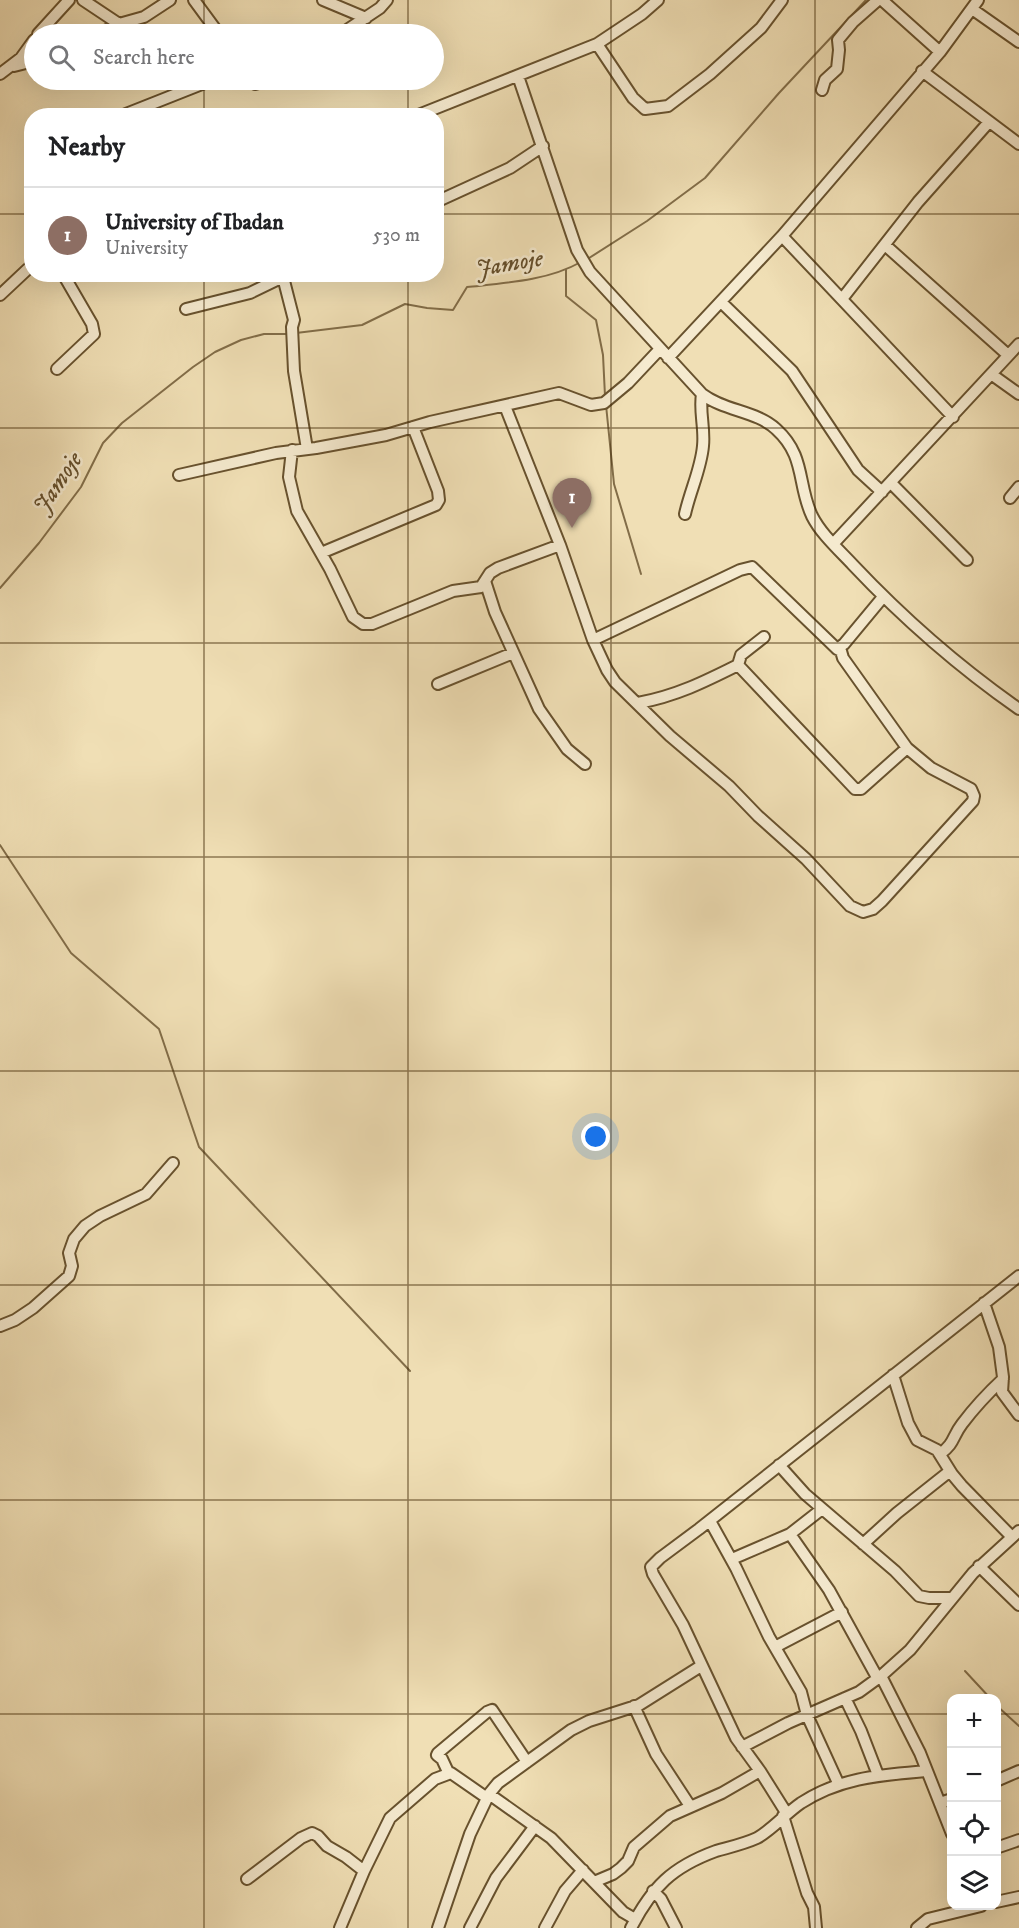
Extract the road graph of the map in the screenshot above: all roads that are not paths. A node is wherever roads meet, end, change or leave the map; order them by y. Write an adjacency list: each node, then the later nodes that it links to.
1 (69, 0): 12 (street)
2 (83, 0): 13 (street)
3 (170, 0): 13 (street)
4 (194, 0): 14 (street)
5 (323, 0): 11 (street)
6 (387, 0): 11 (street)
7 (658, 0): 17 (street)
8 (782, 0): 17 (street)
9 (880, 0): 18 (street); 26 (street)
10 (975, 4): 16 (street); 18 (street)
11 (366, 18): 15 (street)
12 (47, 24)
13 (119, 24)
14 (212, 24)
15 (357, 24)
16 (1019, 42)
17 (597, 44): 24 (street)
18 (940, 52): 22 (street)
19 (24, 54): 21 (street)
20 (24, 63): 21 (street)
21 (12, 66): 23 (street)
22 (922, 71): 29 (street); 33 (street)
23 (0, 74)
24 (518, 76): 28 (street); 31 (street)
25 (186, 90): 27 (street)
26 (822, 90)
27 (139, 108)
28 (437, 108)
29 (989, 122): 30 (street); 34 (street)
30 (1019, 144)
31 (543, 146): 32 (street); 44 (street)
32 (444, 198)
33 (782, 236): 40 (street); 41 (street)
34 (885, 245): 40 (street); 45 (street)
35 (24, 272): 39 (street)
36 (68, 282): 47 (street)
37 (273, 282): 42 (street)
38 (287, 282): 54 (street)
39 (0, 295)
40 (842, 299): 52 (street)
41 (721, 302): 46 (street); 59 (street)
42 (186, 309)
43 (1019, 344): 45 (street)
44 (660, 350): 46 (street); 51 (street)
45 (1008, 355): 48 (street)
46 (668, 358): 49 (street)
47 (57, 369)
48 (991, 374): 50 (street); 52 (street)
49 (702, 394): 61 (street); 63 (street)
50 (1019, 394)
51 (506, 406): 53 (street); 62 (street)
52 (953, 417): 57 (street)
53 (413, 428): 54 (street); 64 (street)
54 (306, 449): 55 (street)
55 (292, 450): 56 (street); 64 (street)
56 (179, 475)
57 (891, 483): 59 (street); 65 (street)
58 (1019, 487): 60 (street)
59 (882, 492): 63 (street)
60 (1010, 498)
61 (685, 514)
62 (560, 544): 66 (street); 69 (street)
63 (833, 544): 67 (street)
64 (321, 553): 66 (street)
65 (967, 560)
66 (485, 581): 71 (street)
67 (883, 597): 70 (street); 75 (street)
68 (764, 637): 72 (street)
69 (593, 640): 70 (street); 74 (street)
70 (837, 649): 76 (street)
71 (513, 653): 73 (street); 77 (street)
72 (738, 665): 74 (street); 76 (street)
73 (438, 684)
74 (638, 703): 76 (street)
75 (1019, 709)
76 (907, 748)
77 (585, 764)
78 (173, 1163): 81 (street)
79 (1019, 1276): 80 (street)
80 (984, 1303): 82 (street); 83 (street)
81 (0, 1326)
82 (893, 1375): 85 (street); 86 (street)
83 (997, 1390): 84 (street); 85 (street)
84 (1019, 1415)
85 (940, 1454): 87 (street)
86 (779, 1466): 88 (street); 89 (street)
87 (950, 1471): 91 (street); 92 (street)
88 (822, 1509): 90 (street); 92 (street)
89 (710, 1521): 93 (street); 99 (street)
90 (790, 1534): 93 (street); 97 (street)
91 (1016, 1534): 94 (street)
92 (863, 1544): 95 (street)
93 (732, 1559): 98 (street)
94 (979, 1566): 95 (street); 96 (street)
95 (952, 1598): 100 (street)
96 (1019, 1605)
97 (842, 1612): 98 (street); 100 (street)
98 (775, 1647): 103 (street)
99 (701, 1666): 102 (street); 104 (street)
100 (880, 1677): 101 (street); 107 (street)
101 (845, 1698): 103 (street); 110 (street)
102 (634, 1706): 105 (street); 116 (street)
103 (807, 1715): 104 (street); 112 (street)
104 (742, 1747): 106 (street)
105 (527, 1762): 109 (street); 113 (street)
106 (760, 1771): 116 (street); 117 (street)
107 (927, 1771): 110 (street); 115 (street)
108 (1019, 1771): 111 (street)
109 (449, 1774): 113 (street); 123 (street)
110 (878, 1775): 112 (street)
111 (1001, 1779)
112 (839, 1785): 117 (street)
113 (488, 1796): 119 (street); 132 (street)
114 (947, 1800): 115 (street)
115 (940, 1803): 118 (street)
116 (690, 1806): 125 (street)
117 (785, 1815): 126 (street); 136 (street)
118 (947, 1823)
119 (535, 1826): 122 (street); 133 (street)
120 (1019, 1840): 121 (street)
121 (1001, 1846)
122 (583, 1870): 125 (street); 134 (street)
123 (364, 1871): 124 (street); 131 (street)
124 (247, 1879)
125 (594, 1882): 130 (street)
126 (653, 1891): 130 (street); 135 (street)
127 (1019, 1897): 128 (street)
128 (1001, 1901)
129 (963, 1910): 137 (street)
130 (633, 1924)
131 (340, 1928)
132 (438, 1928)
133 (470, 1928)
134 (545, 1928)
135 (676, 1928)
136 (816, 1928)
137 (917, 1928)

